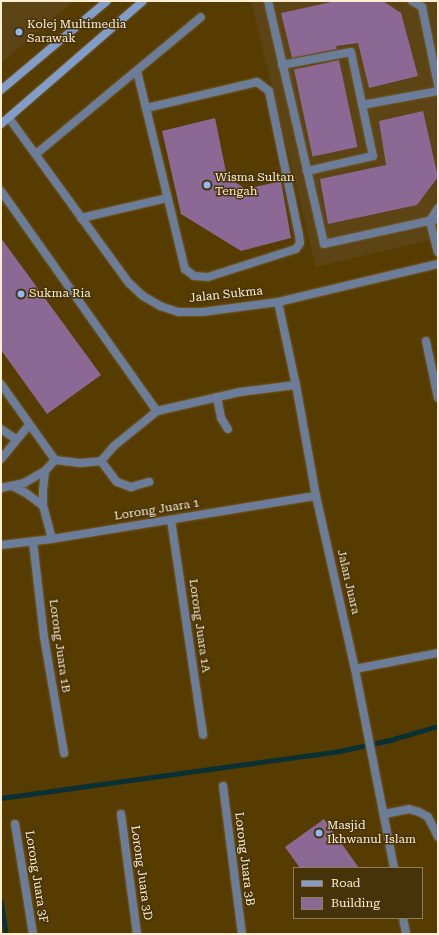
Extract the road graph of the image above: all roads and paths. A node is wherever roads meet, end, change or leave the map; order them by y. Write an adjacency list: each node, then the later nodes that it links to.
1 (107, 1): 10 (main road)
2 (143, 1): 14 (main road)
3 (268, 1): 7 (street)
4 (412, 1): 5 (street)
5 (424, 4): 9 (street)
6 (201, 17): 8 (street)
7 (282, 65): 12 (street); 17 (street)
8 (137, 71): 13 (street); 16 (street)
9 (438, 85)
10 (1, 90)
11 (438, 91): 12 (street)
12 (362, 105): 17 (street)
13 (146, 108): 19 (street); 19 (street)
14 (9, 118): 15 (main road); 16 (street, Jalan Sukma)
15 (1, 124)
16 (36, 154): 21 (street, Jalan Sukma)
17 (307, 171): 22 (street)
18 (1, 191): 31 (street)
19 (167, 198): 21 (street)
20 (438, 208): 22 (street)
21 (81, 218): 25 (street, Jalan Sukma)
22 (434, 220): 23 (street)
23 (438, 252)
24 (438, 264): 25 (street, Jalan Sukma)
25 (278, 302): 28 (street, Jalan Juara)
26 (426, 341): 30 (street)
27 (1, 384): 32 (street)
28 (296, 385): 29 (street); 43 (street, Jalan Juara)
29 (217, 397): 31 (street); 34 (street)
30 (438, 398)
31 (157, 411): 38 (street)
32 (29, 425): 35 (street); 37 (street)
33 (1, 429): 35 (street)
34 (228, 429)
35 (16, 439): 36 (street)
36 (1, 459)
37 (55, 460): 38 (street); 39 (street)
38 (101, 461): 40 (street)
39 (46, 471): 41 (street); 44 (street)
40 (150, 482)
41 (12, 486): 42 (street); 44 (street)
42 (1, 488)
43 (316, 496): 45 (street, Lorong Juara 1); 50 (street, Jalan Juara)
44 (43, 506): 46 (street)
45 (171, 520): 46 (street, Lorong Juara 1); 51 (street, Lorong Juara 1A)
46 (52, 539): 47 (street, Lorong Juara 1)
47 (33, 542): 48 (street, Lorong Juara 1); 52 (street, Lorong Juara 1B)
48 (1, 546)
49 (438, 653): 50 (street)
50 (355, 669): 55 (street, Jalan Juara)
51 (203, 735)
52 (64, 753)
53 (223, 786): 62 (street, Lorong Juara 3B)
54 (121, 814): 61 (street, Lorong Juara 3D)
55 (384, 814): 57 (street); 58 (street, Jalan Juara)
56 (15, 824): 60 (street, Lorong Juara 3F)
57 (438, 837)
58 (394, 867)
59 (403, 919): 63 (street)
60 (33, 934)
61 (137, 934)
62 (242, 934)
63 (406, 934)

